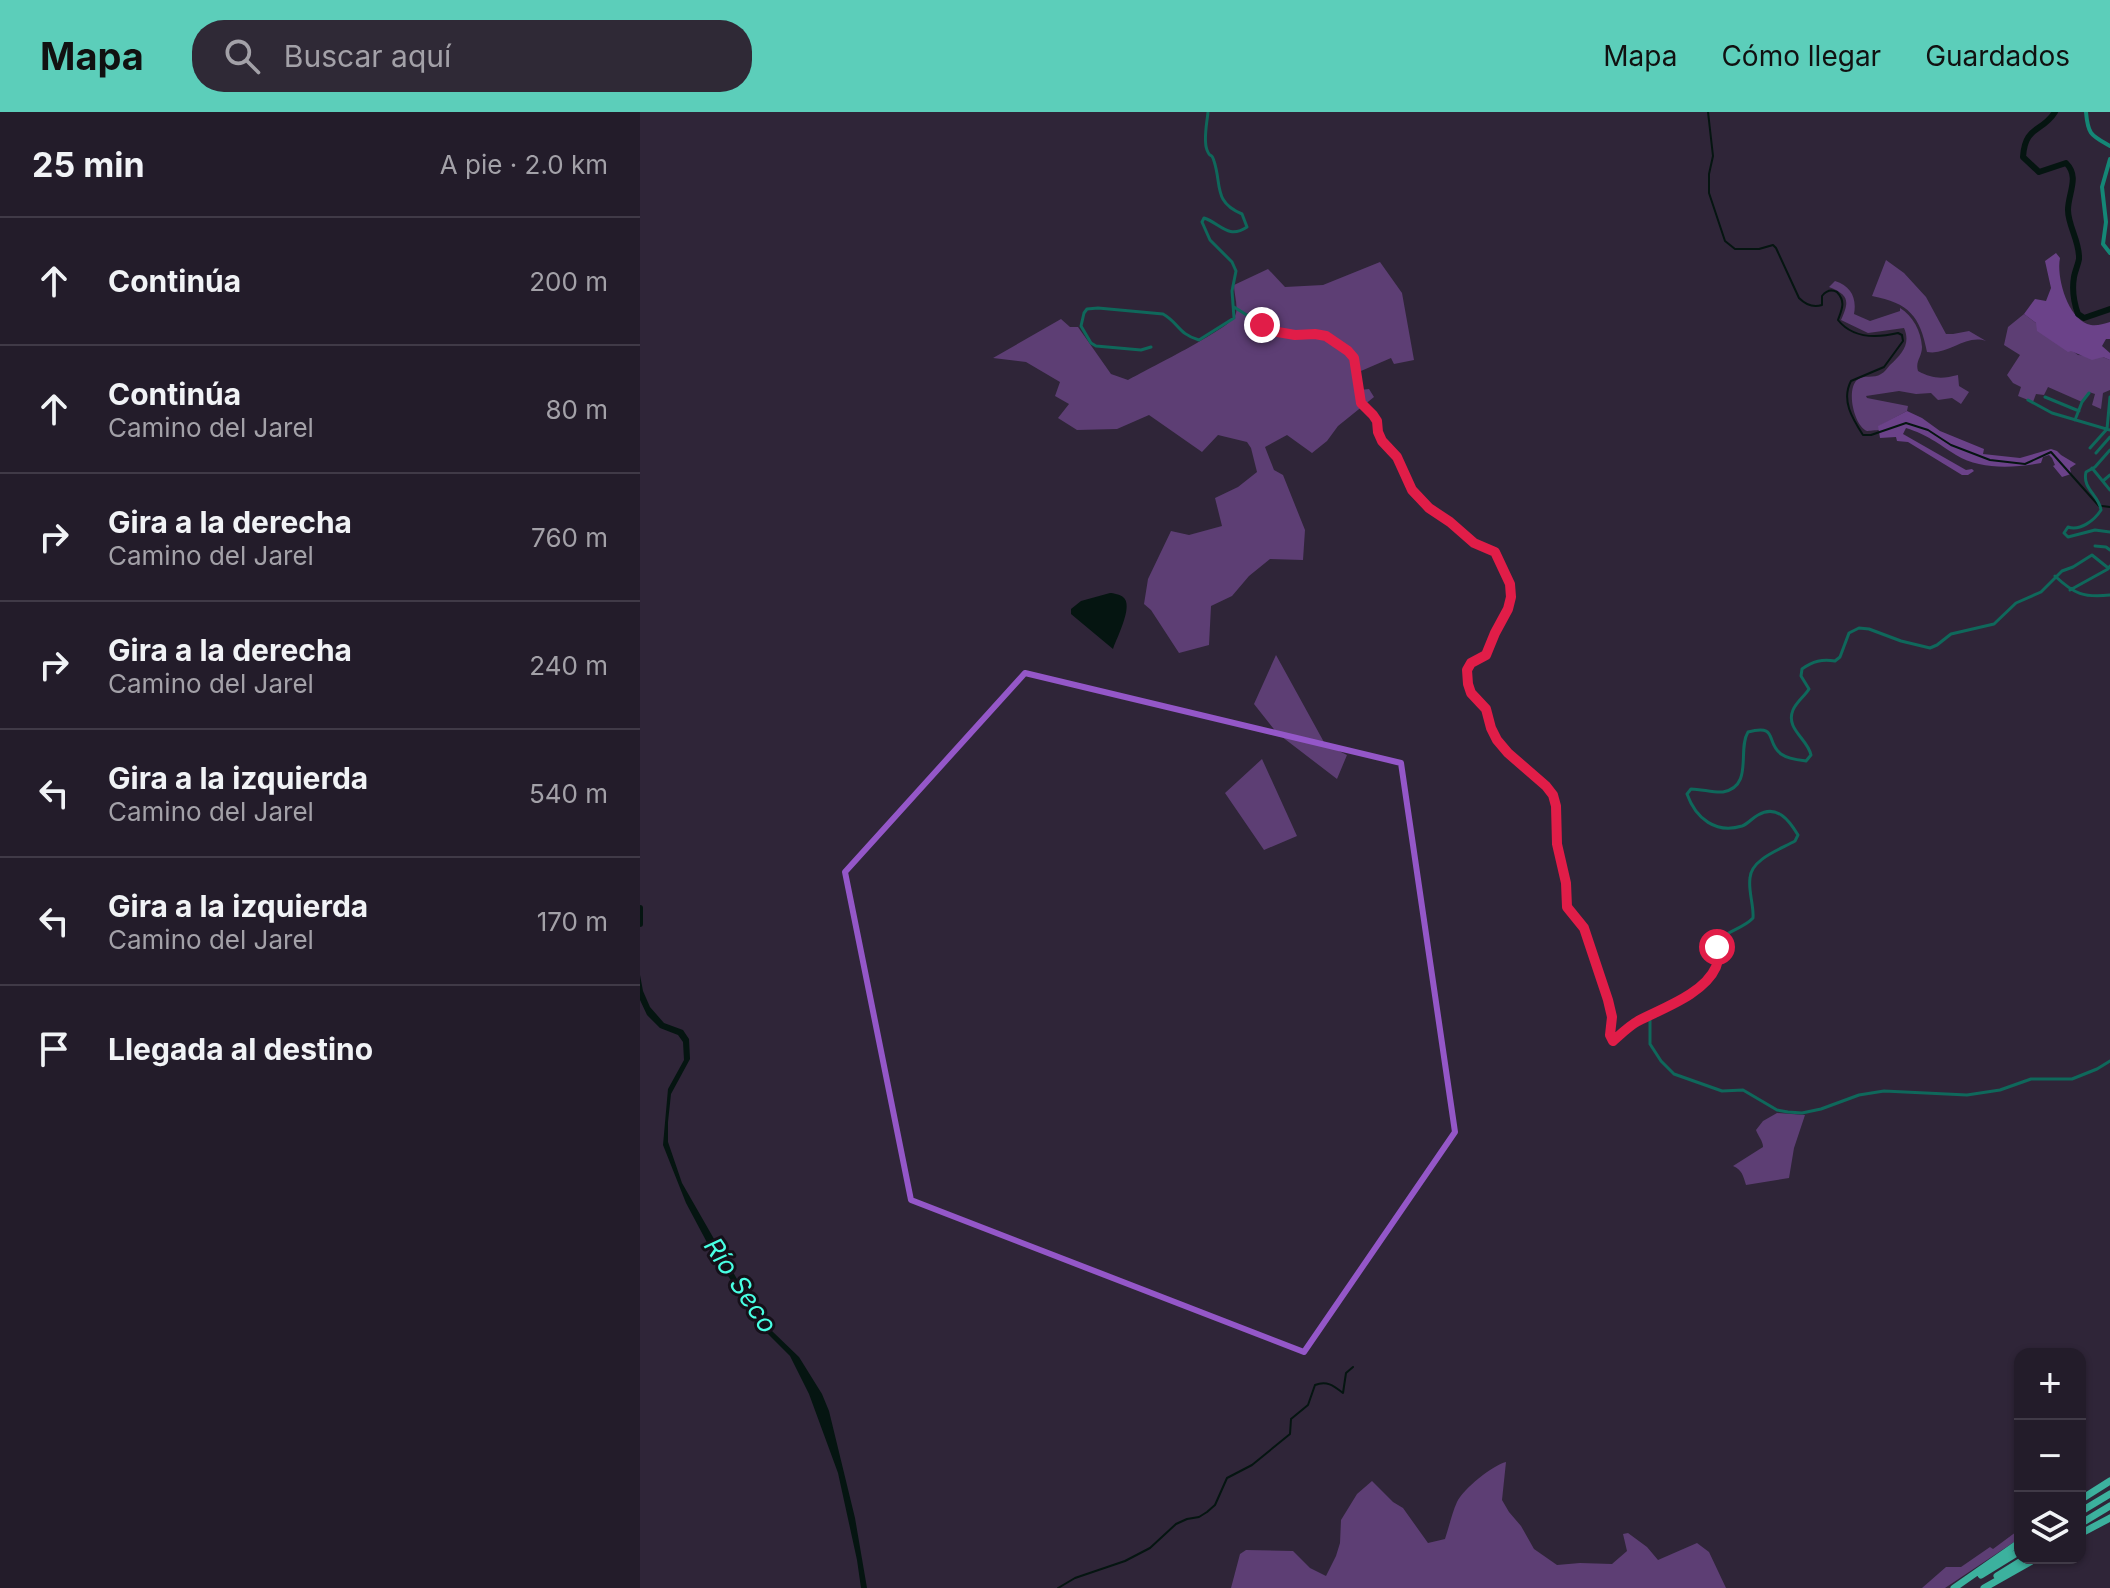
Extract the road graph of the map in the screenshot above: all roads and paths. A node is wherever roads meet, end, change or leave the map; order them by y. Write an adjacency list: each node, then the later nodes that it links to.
1 (1208, 112): 6 (street)
2 (2086, 112): 3 (street)
3 (2110, 146)
4 (2110, 159): 5 (street)
5 (2110, 253)
6 (1234, 307): 7 (street); 30 (street)
7 (1151, 347)
8 (2089, 393): 12 (street)
9 (2045, 397): 12 (street)
10 (2110, 397): 14 (street)
11 (2028, 400): 13 (street)
12 (2079, 411): 13 (street)
13 (2075, 420): 14 (street)
14 (2108, 429): 16 (street)
15 (2110, 437): 18 (street)
16 (2090, 448)
17 (2110, 450): 19 (street)
18 (2096, 453)
19 (2092, 468): 21 (street); 23 (street)
20 (2110, 475): 21 (street)
21 (2103, 481): 22 (street)
22 (2110, 490)
23 (2110, 532)
24 (2095, 546): 25 (street)
25 (2110, 550)
26 (2109, 569): 27 (street); 28 (street)
27 (2055, 576): 28 (street); 30 (street)
28 (2070, 590): 29 (street)
29 (2110, 595)
30 (1650, 1017): 31 (street)
31 (2110, 1061)
32 (2110, 1481): 34 (highway)
33 (2110, 1494): 36 (highway)
34 (2086, 1496)
35 (2110, 1506): 38 (highway)
36 (2086, 1508)
37 (2110, 1518): 39 (highway)
38 (2086, 1520)
39 (2086, 1531)
40 (2014, 1546): 44 (highway)
41 (2014, 1555): 44 (highway)
42 (2017, 1564): 45 (highway)
43 (2026, 1564): 45 (highway)
44 (1957, 1588)
45 (1981, 1588)

